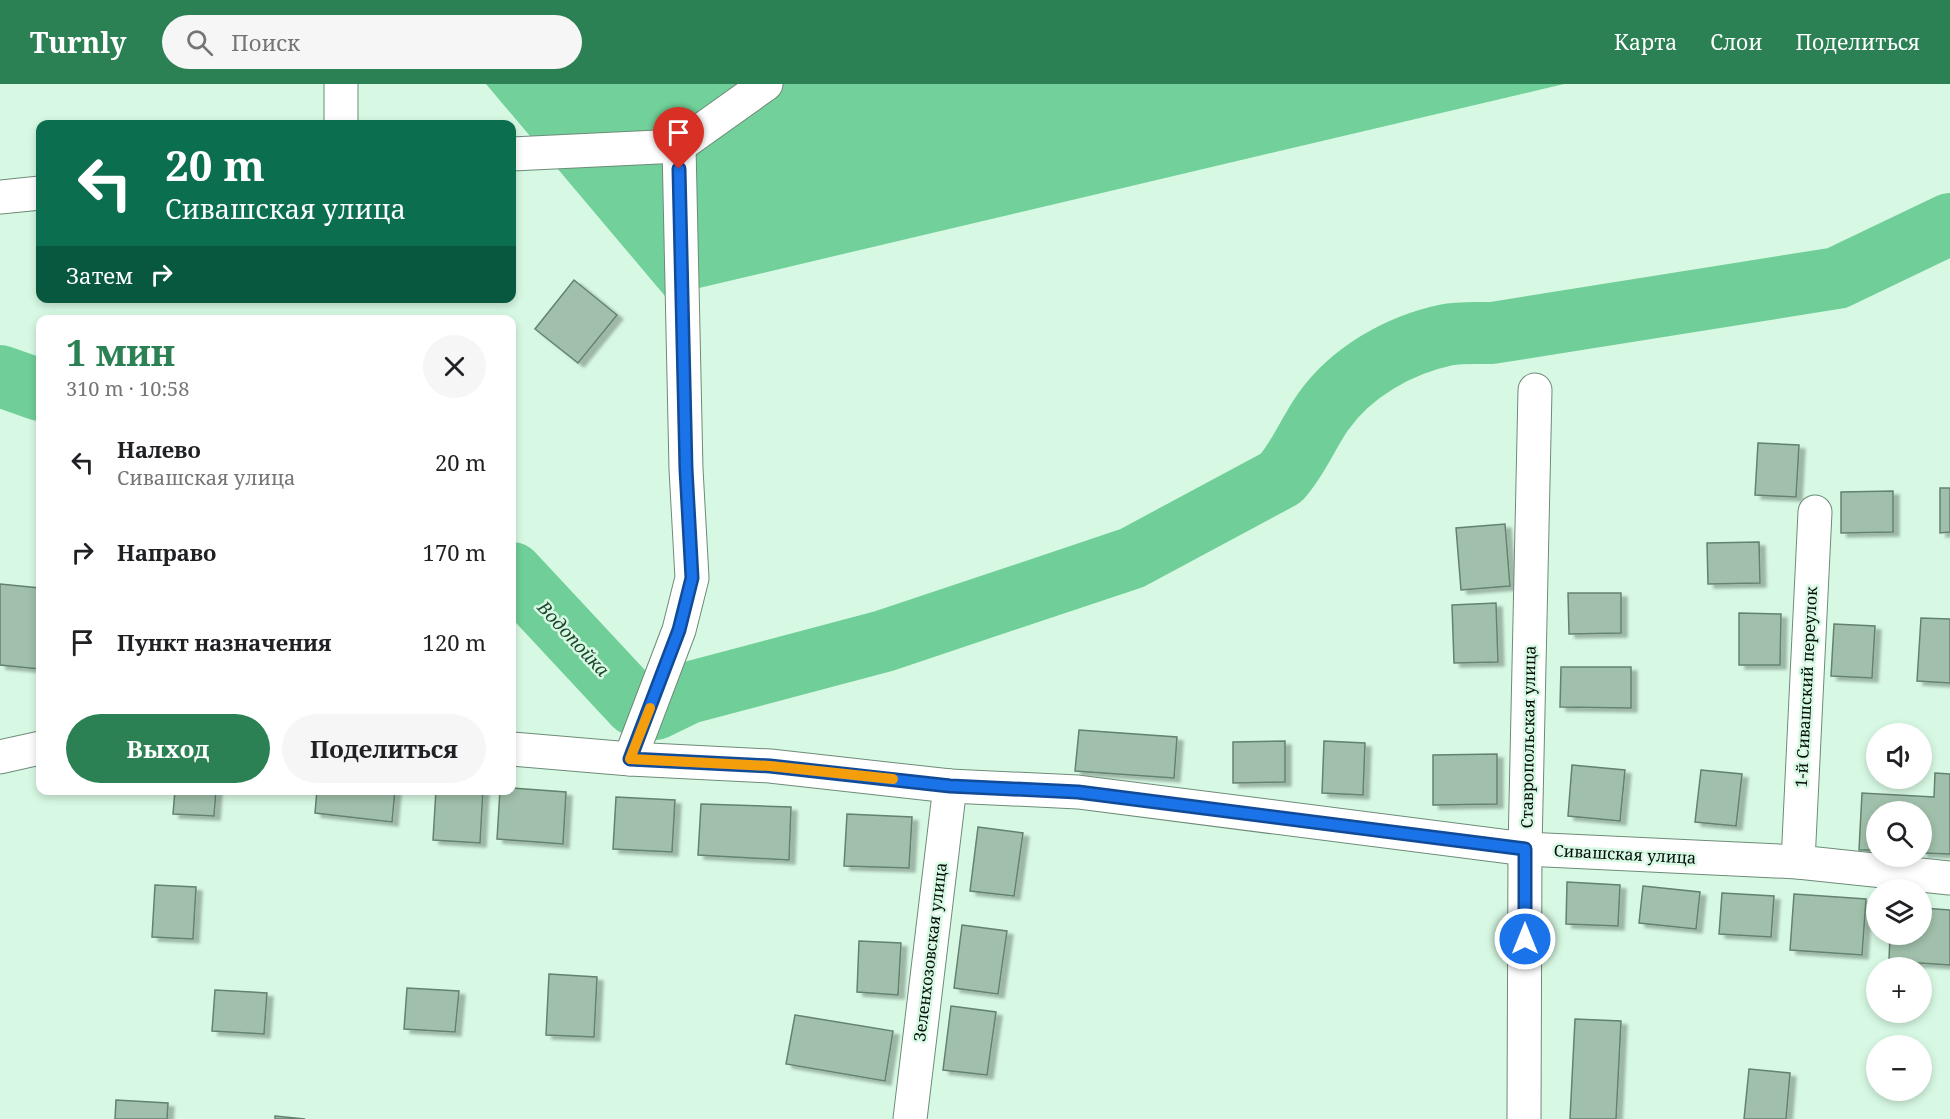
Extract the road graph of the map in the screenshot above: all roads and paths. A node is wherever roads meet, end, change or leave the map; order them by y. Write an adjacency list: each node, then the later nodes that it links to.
1 (341, 84): 3 (street)
2 (766, 84): 4 (street)
3 (341, 120)
4 (679, 146): 5 (street); 13 (street)
5 (516, 154)
6 (36, 194): 7 (street)
7 (0, 198)
8 (1535, 390): 15 (street, Ставропольская улица)
9 (1815, 512): 16 (street, 1-й Сивашский переулок)
10 (36, 749): 12 (street)
11 (516, 749): 13 (street, Сивашская улица)
12 (0, 757)
13 (630, 759): 14 (street, Сивашская улица)
14 (950, 786): 15 (street, Сивашская улица); 18 (street, Зеленхозовская улица)
15 (1525, 849): 16 (street, Сивашская улица); 19 (street, Ставропольская улица)
16 (1798, 862): 17 (street, Сивашская улица)
17 (1950, 878)
18 (910, 1119)
19 (1524, 1119)

